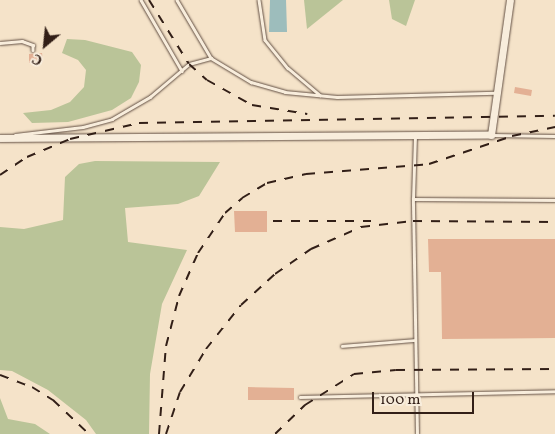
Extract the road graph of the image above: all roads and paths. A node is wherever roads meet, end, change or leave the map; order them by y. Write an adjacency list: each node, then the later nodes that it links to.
1 (141, 0): 8 (lane)
2 (176, 0): 7 (lane)
3 (259, 0): 10 (lane)
4 (510, 0): 9 (street)
5 (0, 43): 6 (lane)
6 (34, 50)
7 (211, 58): 8 (lane); 10 (lane)
8 (182, 71): 14 (lane)
9 (495, 92): 10 (lane); 11 (street)
10 (322, 96)
11 (491, 135): 12 (street); 13 (lane)
12 (415, 136): 14 (street); 15 (lane)
13 (555, 136)
14 (0, 138)
15 (413, 199): 16 (lane); 17 (lane)
16 (555, 200)
17 (415, 340): 18 (lane); 20 (lane)
18 (342, 346)
19 (555, 391): 20 (lane)
20 (417, 393): 21 (lane); 22 (lane)
21 (300, 396)
22 (417, 434)

